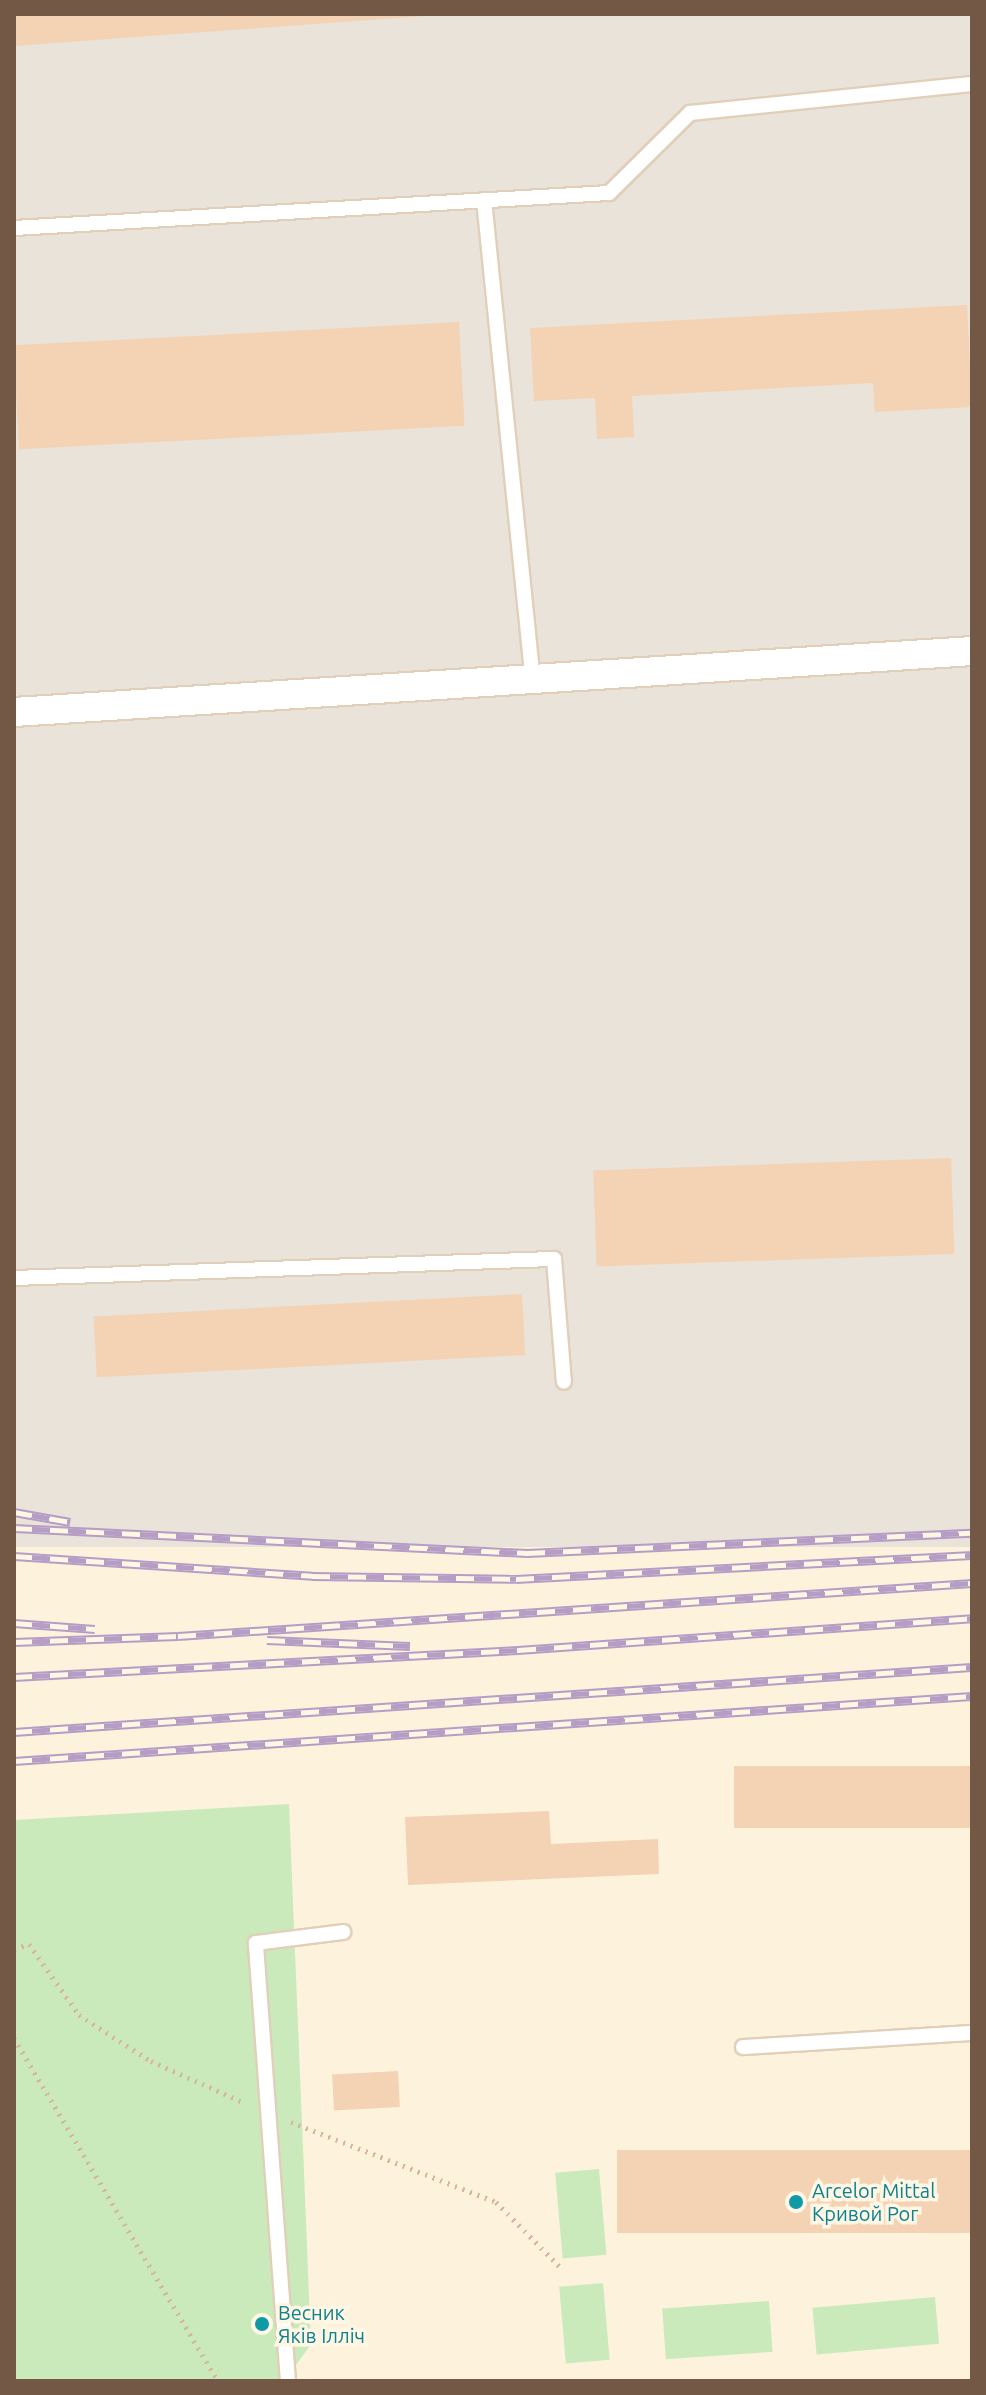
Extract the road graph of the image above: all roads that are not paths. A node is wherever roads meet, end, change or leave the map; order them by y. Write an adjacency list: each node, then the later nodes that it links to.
1 (972, 84): 2 (lane)
2 (484, 200): 3 (lane); 5 (lane)
3 (14, 228)
4 (972, 651): 5 (street)
5 (533, 680): 6 (street)
6 (14, 712)
7 (14, 1278): 8 (lane)
8 (564, 1382)
9 (343, 1932): 12 (lane)
10 (972, 2033): 11 (lane)
11 (743, 2047)
12 (288, 2381)

